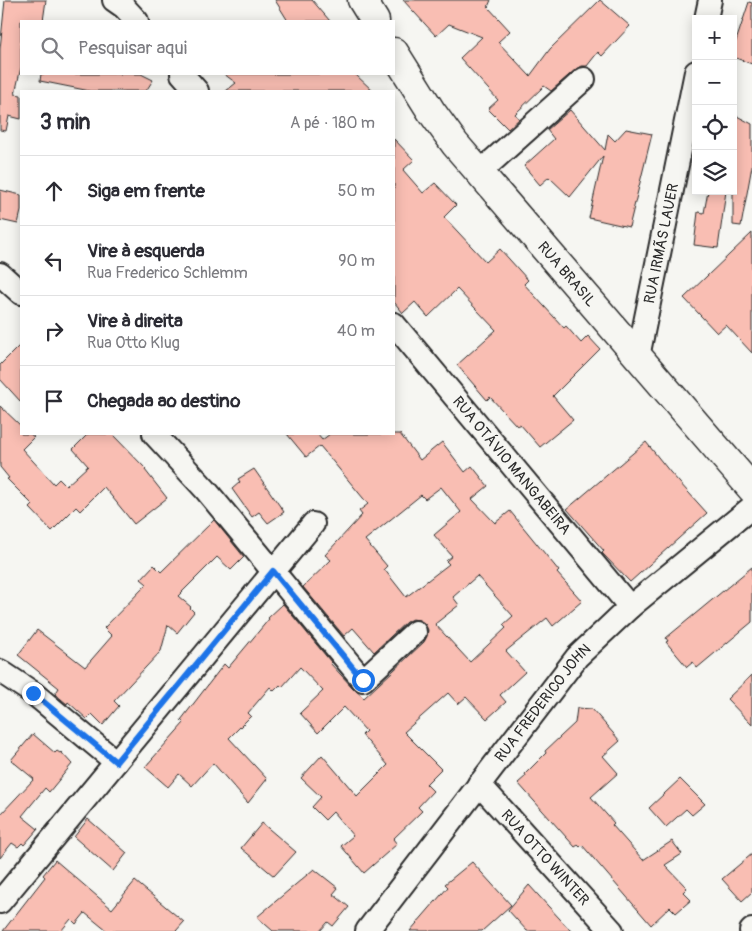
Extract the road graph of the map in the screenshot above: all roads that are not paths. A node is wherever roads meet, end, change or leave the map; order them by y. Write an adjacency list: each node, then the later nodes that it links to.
1 (114, 0): 5 (street)
2 (362, 0): 6 (street)
3 (710, 0): 4 (street)
4 (707, 15)
5 (136, 20)
6 (374, 20)
7 (395, 54): 12 (street, RUA BRASIL)
8 (183, 75): 10 (street)
9 (584, 79): 12 (street)
10 (196, 90)
11 (692, 92): 16 (street, RUA IRMÃS LAUER)
12 (480, 172): 16 (street, RUA BRASIL)
13 (0, 274): 14 (street)
14 (20, 292)
15 (395, 325): 22 (street, RUA OTÁVIO MANGABEIRA)
16 (638, 357): 18 (street, RUA BRASIL)
17 (155, 435): 21 (street)
18 (752, 489)
19 (752, 507): 22 (street, RUA FREDERICO JOHN)
20 (313, 524): 21 (street)
21 (273, 571): 23 (street); 25 (street)
22 (630, 607): 26 (street, RUA FREDERICO JOHN)
23 (415, 632)
24 (0, 671): 25 (street)
25 (116, 762): 27 (street)
26 (479, 784): 28 (street, RUA FREDERICO JOHN); 29 (street, RUA OTTO WINTER)
27 (0, 902)
28 (367, 931)
29 (612, 931)

